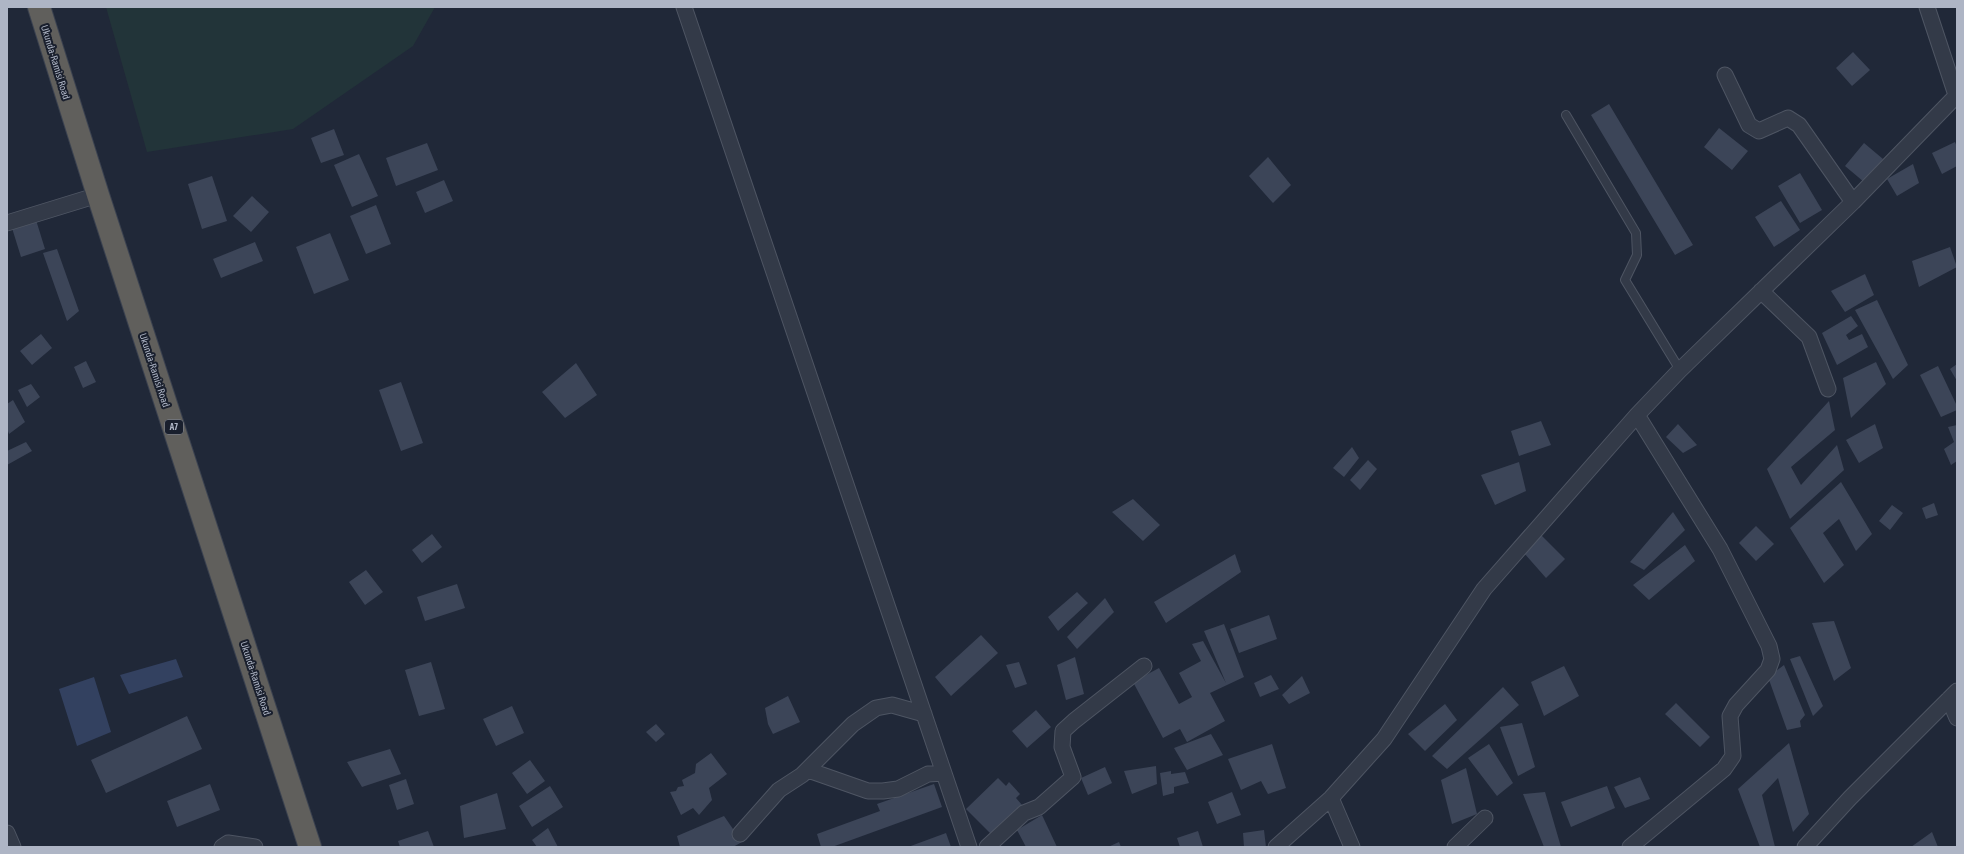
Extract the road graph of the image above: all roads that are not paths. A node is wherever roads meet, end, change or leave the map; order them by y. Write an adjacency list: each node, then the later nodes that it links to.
1 (39, 7): 7 (highway, Ukunda-Ramisi Road / A7)
2 (684, 7): 16 (street)
3 (1927, 7): 5 (street)
4 (1725, 75): 8 (street)
5 (1957, 97): 8 (street)
6 (1566, 115): 11 (lane)
7 (98, 195): 9 (street); 27 (highway, Ukunda-Ramisi Road / A7)
8 (1853, 202): 10 (street)
9 (7, 223)
10 (1761, 291): 11 (street); 12 (street)
11 (1680, 370): 13 (street)
12 (1828, 389)
13 (1637, 415): 20 (street); 33 (street)
14 (1144, 666): 29 (street)
15 (1953, 695): 17 (street); 34 (street)
16 (924, 714): 18 (street); 19 (street)
17 (1957, 718)
18 (808, 770): 19 (street); 23 (street)
19 (944, 773): 28 (street)
20 (1331, 798): 30 (street); 31 (street)
21 (1485, 818): 32 (street)
22 (7, 832): 24 (street)
23 (740, 834)
24 (13, 847)
25 (222, 847): 26 (street)
26 (255, 847)
27 (310, 847)
28 (969, 847)
29 (987, 847)
30 (1276, 847)
31 (1352, 847)
32 (1455, 847)
33 (1630, 847)
34 (1805, 847)

